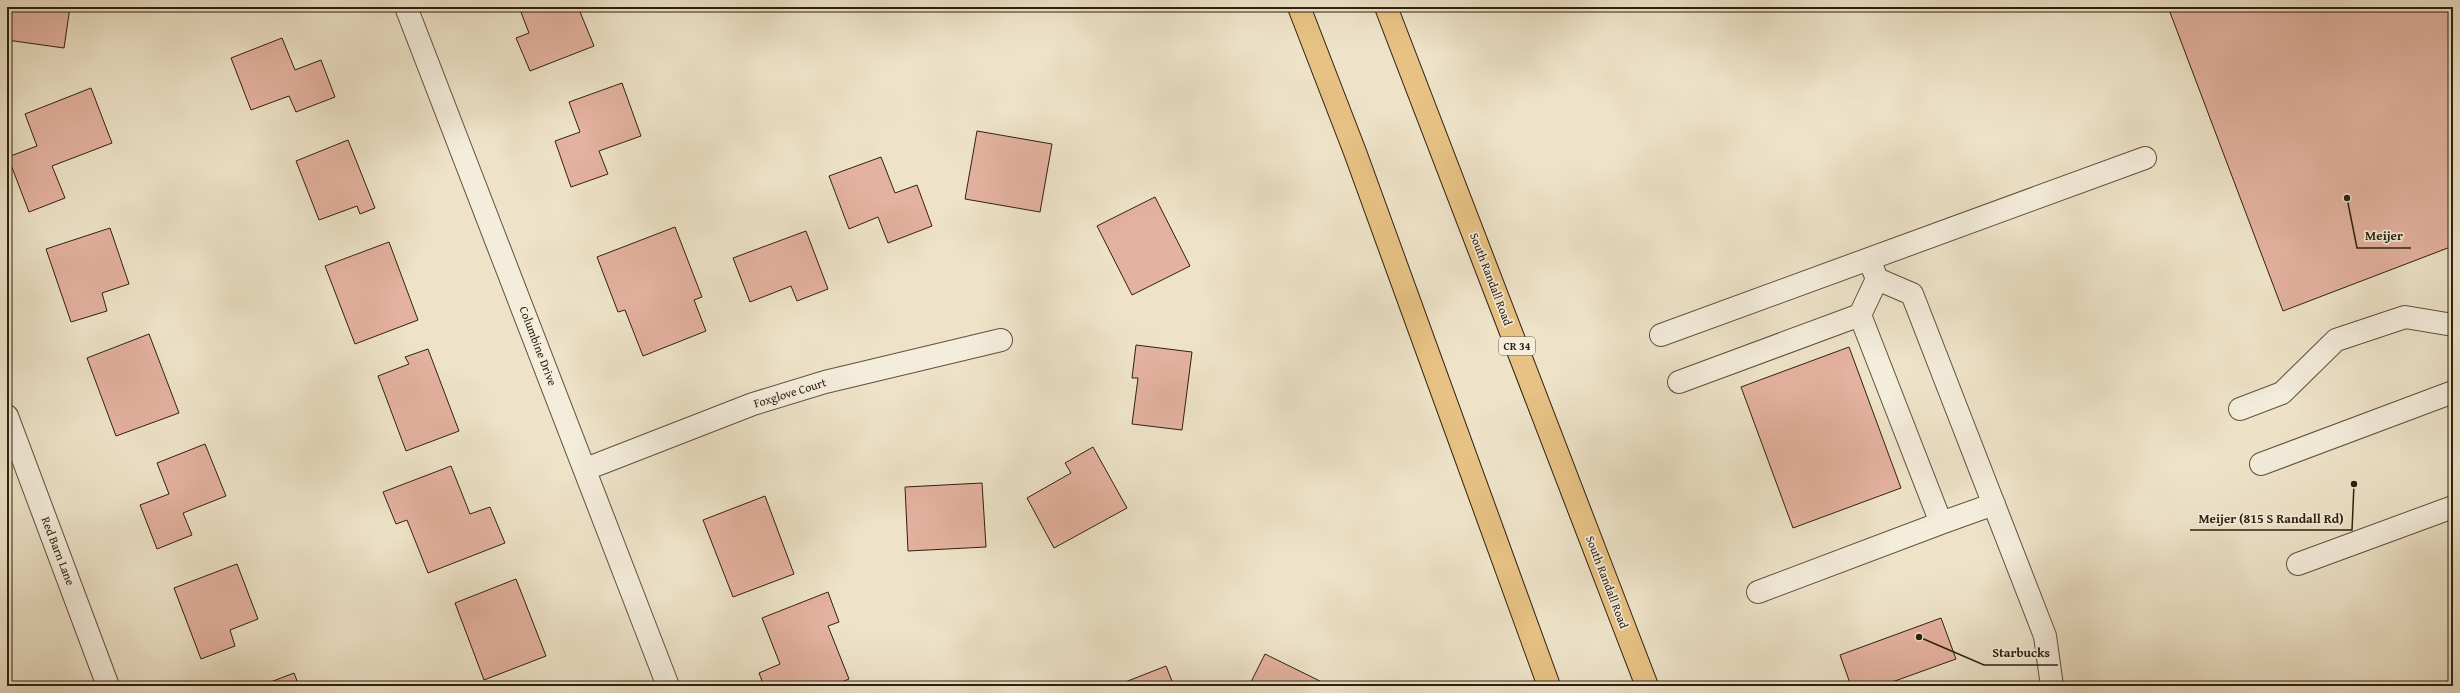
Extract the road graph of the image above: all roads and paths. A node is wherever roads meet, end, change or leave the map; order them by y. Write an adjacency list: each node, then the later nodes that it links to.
1 (406, 7): 16 (street, Columbine Drive)
2 (1299, 7): 24 (main road)
3 (1386, 7): 25 (main road, South Randall Road / CR 34)
4 (2145, 158): 5 (street)
5 (1869, 259): 6 (street); 9 (street)
6 (1877, 279): 7 (street); 17 (street)
7 (1860, 315): 11 (street); 19 (street)
8 (2453, 325): 13 (street)
9 (1662, 335)
10 (1001, 340): 16 (street, Foxglove Court)
11 (1679, 382)
12 (2453, 392): 15 (street)
13 (2240, 409)
14 (7, 416): 22 (street, Red Barn Lane)
15 (2261, 464)
16 (586, 469): 23 (street, Columbine Drive)
17 (1994, 504): 19 (street); 26 (street)
18 (2453, 507): 20 (street)
19 (1941, 524): 21 (street)
20 (2298, 564)
21 (1758, 592)
22 (108, 686)
23 (668, 686)
24 (1549, 686)
25 (1647, 686)
26 (2052, 686)

